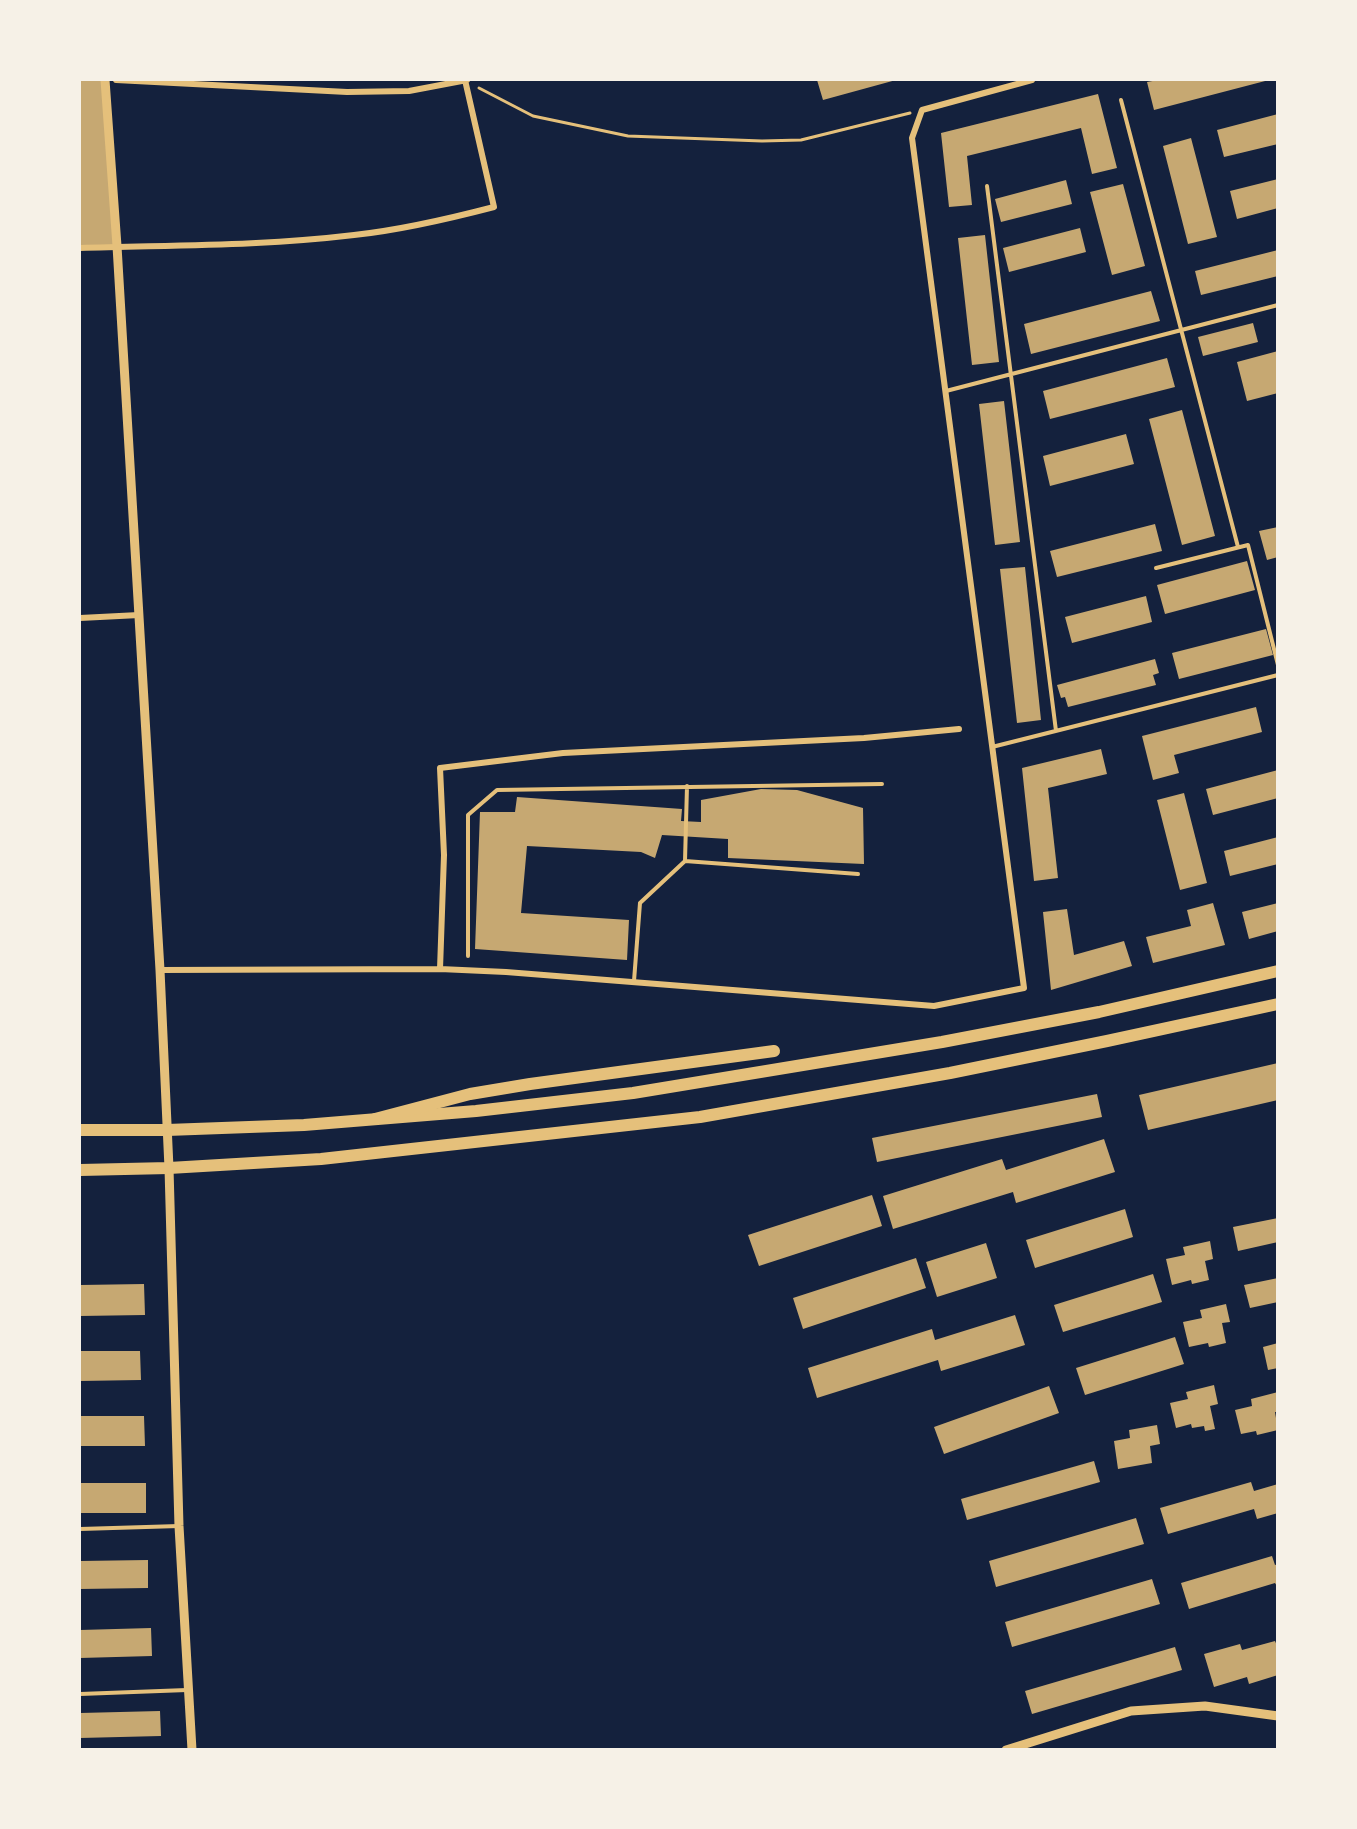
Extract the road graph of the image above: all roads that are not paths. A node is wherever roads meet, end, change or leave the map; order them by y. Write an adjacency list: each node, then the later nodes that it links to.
1 (105, 80): 7 (street)
2 (116, 80): 3 (street)
3 (466, 80): 7 (street)
4 (1032, 80): 12 (street)
5 (1121, 100): 10 (lane)
6 (987, 186): 11 (lane)
7 (117, 246): 8 (street); 15 (street)
8 (80, 248)
9 (1278, 305): 10 (lane)
10 (1181, 330): 11 (lane); 13 (lane)
11 (1011, 374): 12 (lane); 20 (lane)
12 (945, 391): 21 (street)
13 (1238, 547): 14 (lane); 17 (lane)
14 (1156, 568)
15 (139, 615): 16 (street); 28 (street)
16 (80, 618)
17 (1278, 665)
18 (1278, 675): 20 (lane)
19 (959, 729): 27 (street)
20 (1056, 731): 21 (lane)
21 (992, 747): 30 (street)
22 (882, 784): 23 (lane)
23 (687, 786): 24 (lane); 26 (lane)
24 (686, 861): 25 (lane); 30 (lane)
25 (858, 874)
26 (468, 956)
27 (440, 969): 28 (street); 30 (street)
28 (159, 970): 35 (street)
29 (1278, 971): 33 (main road)
30 (634, 981)
31 (1278, 1004): 36 (main road)
32 (774, 1051): 33 (main road)
33 (375, 1119): 35 (main road)
34 (80, 1130): 35 (main road)
35 (167, 1130): 36 (street)
36 (169, 1168): 37 (main road); 38 (street)
37 (80, 1170)
38 (179, 1526): 39 (lane); 40 (street)
39 (80, 1529)
40 (188, 1690): 41 (lane); 43 (street)
41 (80, 1694)
42 (1278, 1716): 44 (street)
43 (192, 1749)
44 (1006, 1749)

